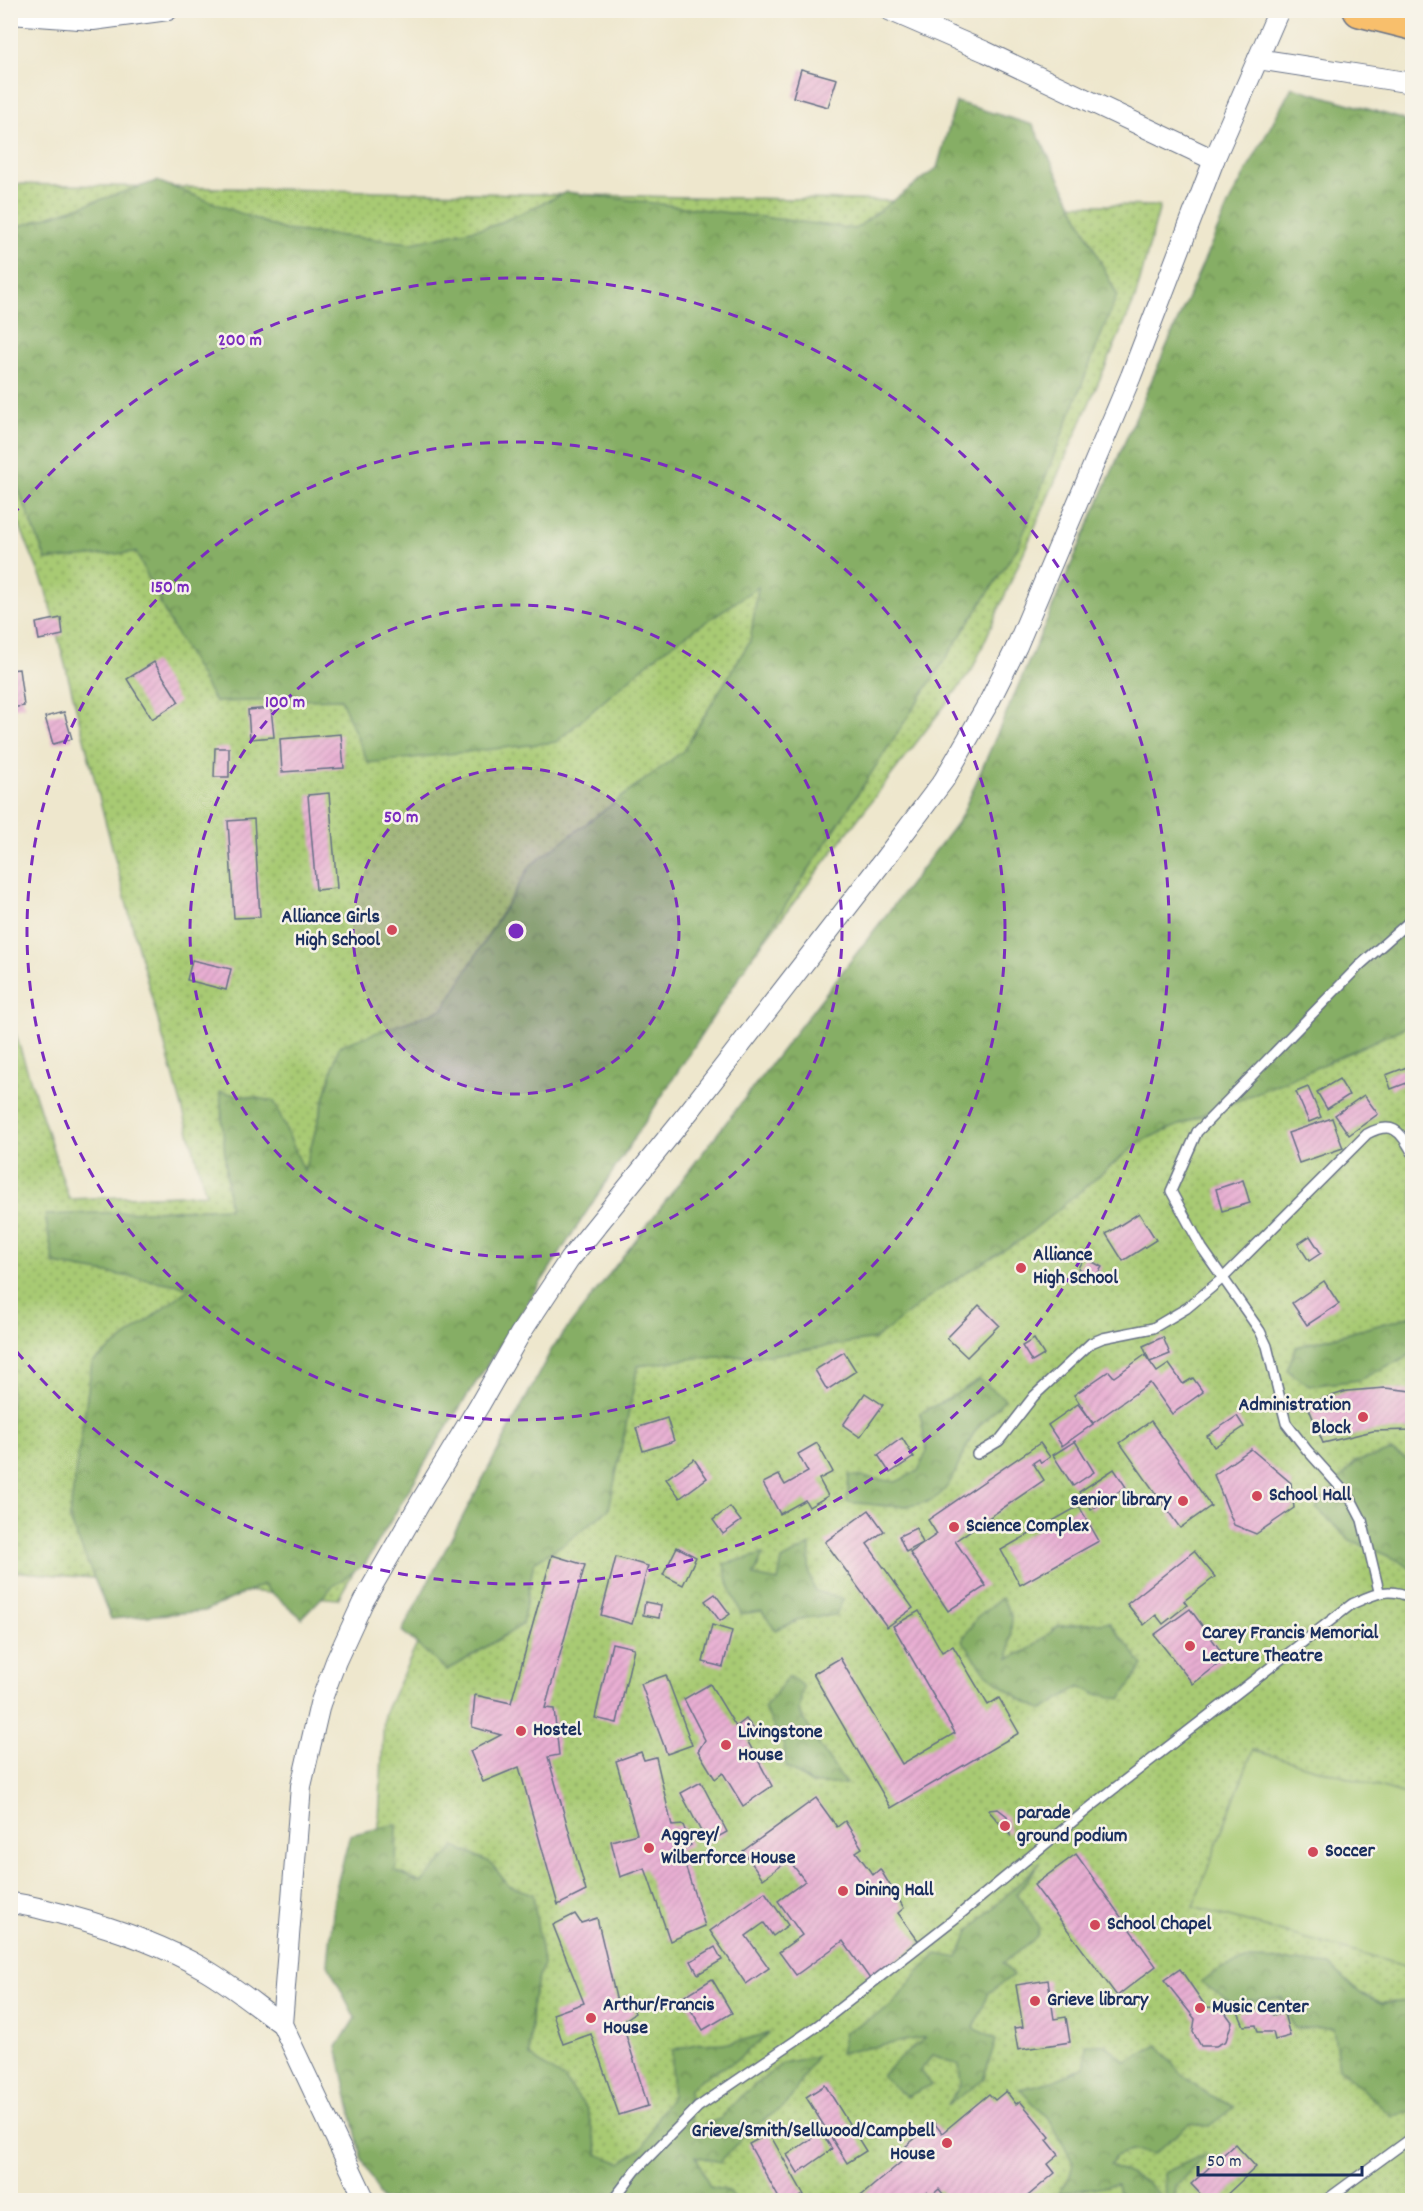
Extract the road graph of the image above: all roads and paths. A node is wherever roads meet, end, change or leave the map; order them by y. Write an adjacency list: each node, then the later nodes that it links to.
1 (168, 10): 6 (street)
2 (889, 10): 10 (street)
3 (1279, 10): 8 (street)
4 (1360, 10): 7 (highway)
5 (10, 14): 6 (street)
6 (94, 15)
7 (1413, 23)
8 (1258, 59): 9 (street); 10 (street)
9 (1413, 83)
10 (1214, 160): 18 (street)
11 (1413, 919): 13 (lane)
12 (1413, 1152): 13 (lane)
13 (1223, 1278): 14 (lane); 15 (lane)
14 (977, 1454)
15 (1379, 1591): 16 (lane); 21 (lane)
16 (1413, 1598)
17 (10, 1903): 18 (street)
18 (282, 2024): 20 (street)
19 (1413, 2137): 22 (lane)
20 (365, 2200)
21 (613, 2200)
22 (1326, 2200)

